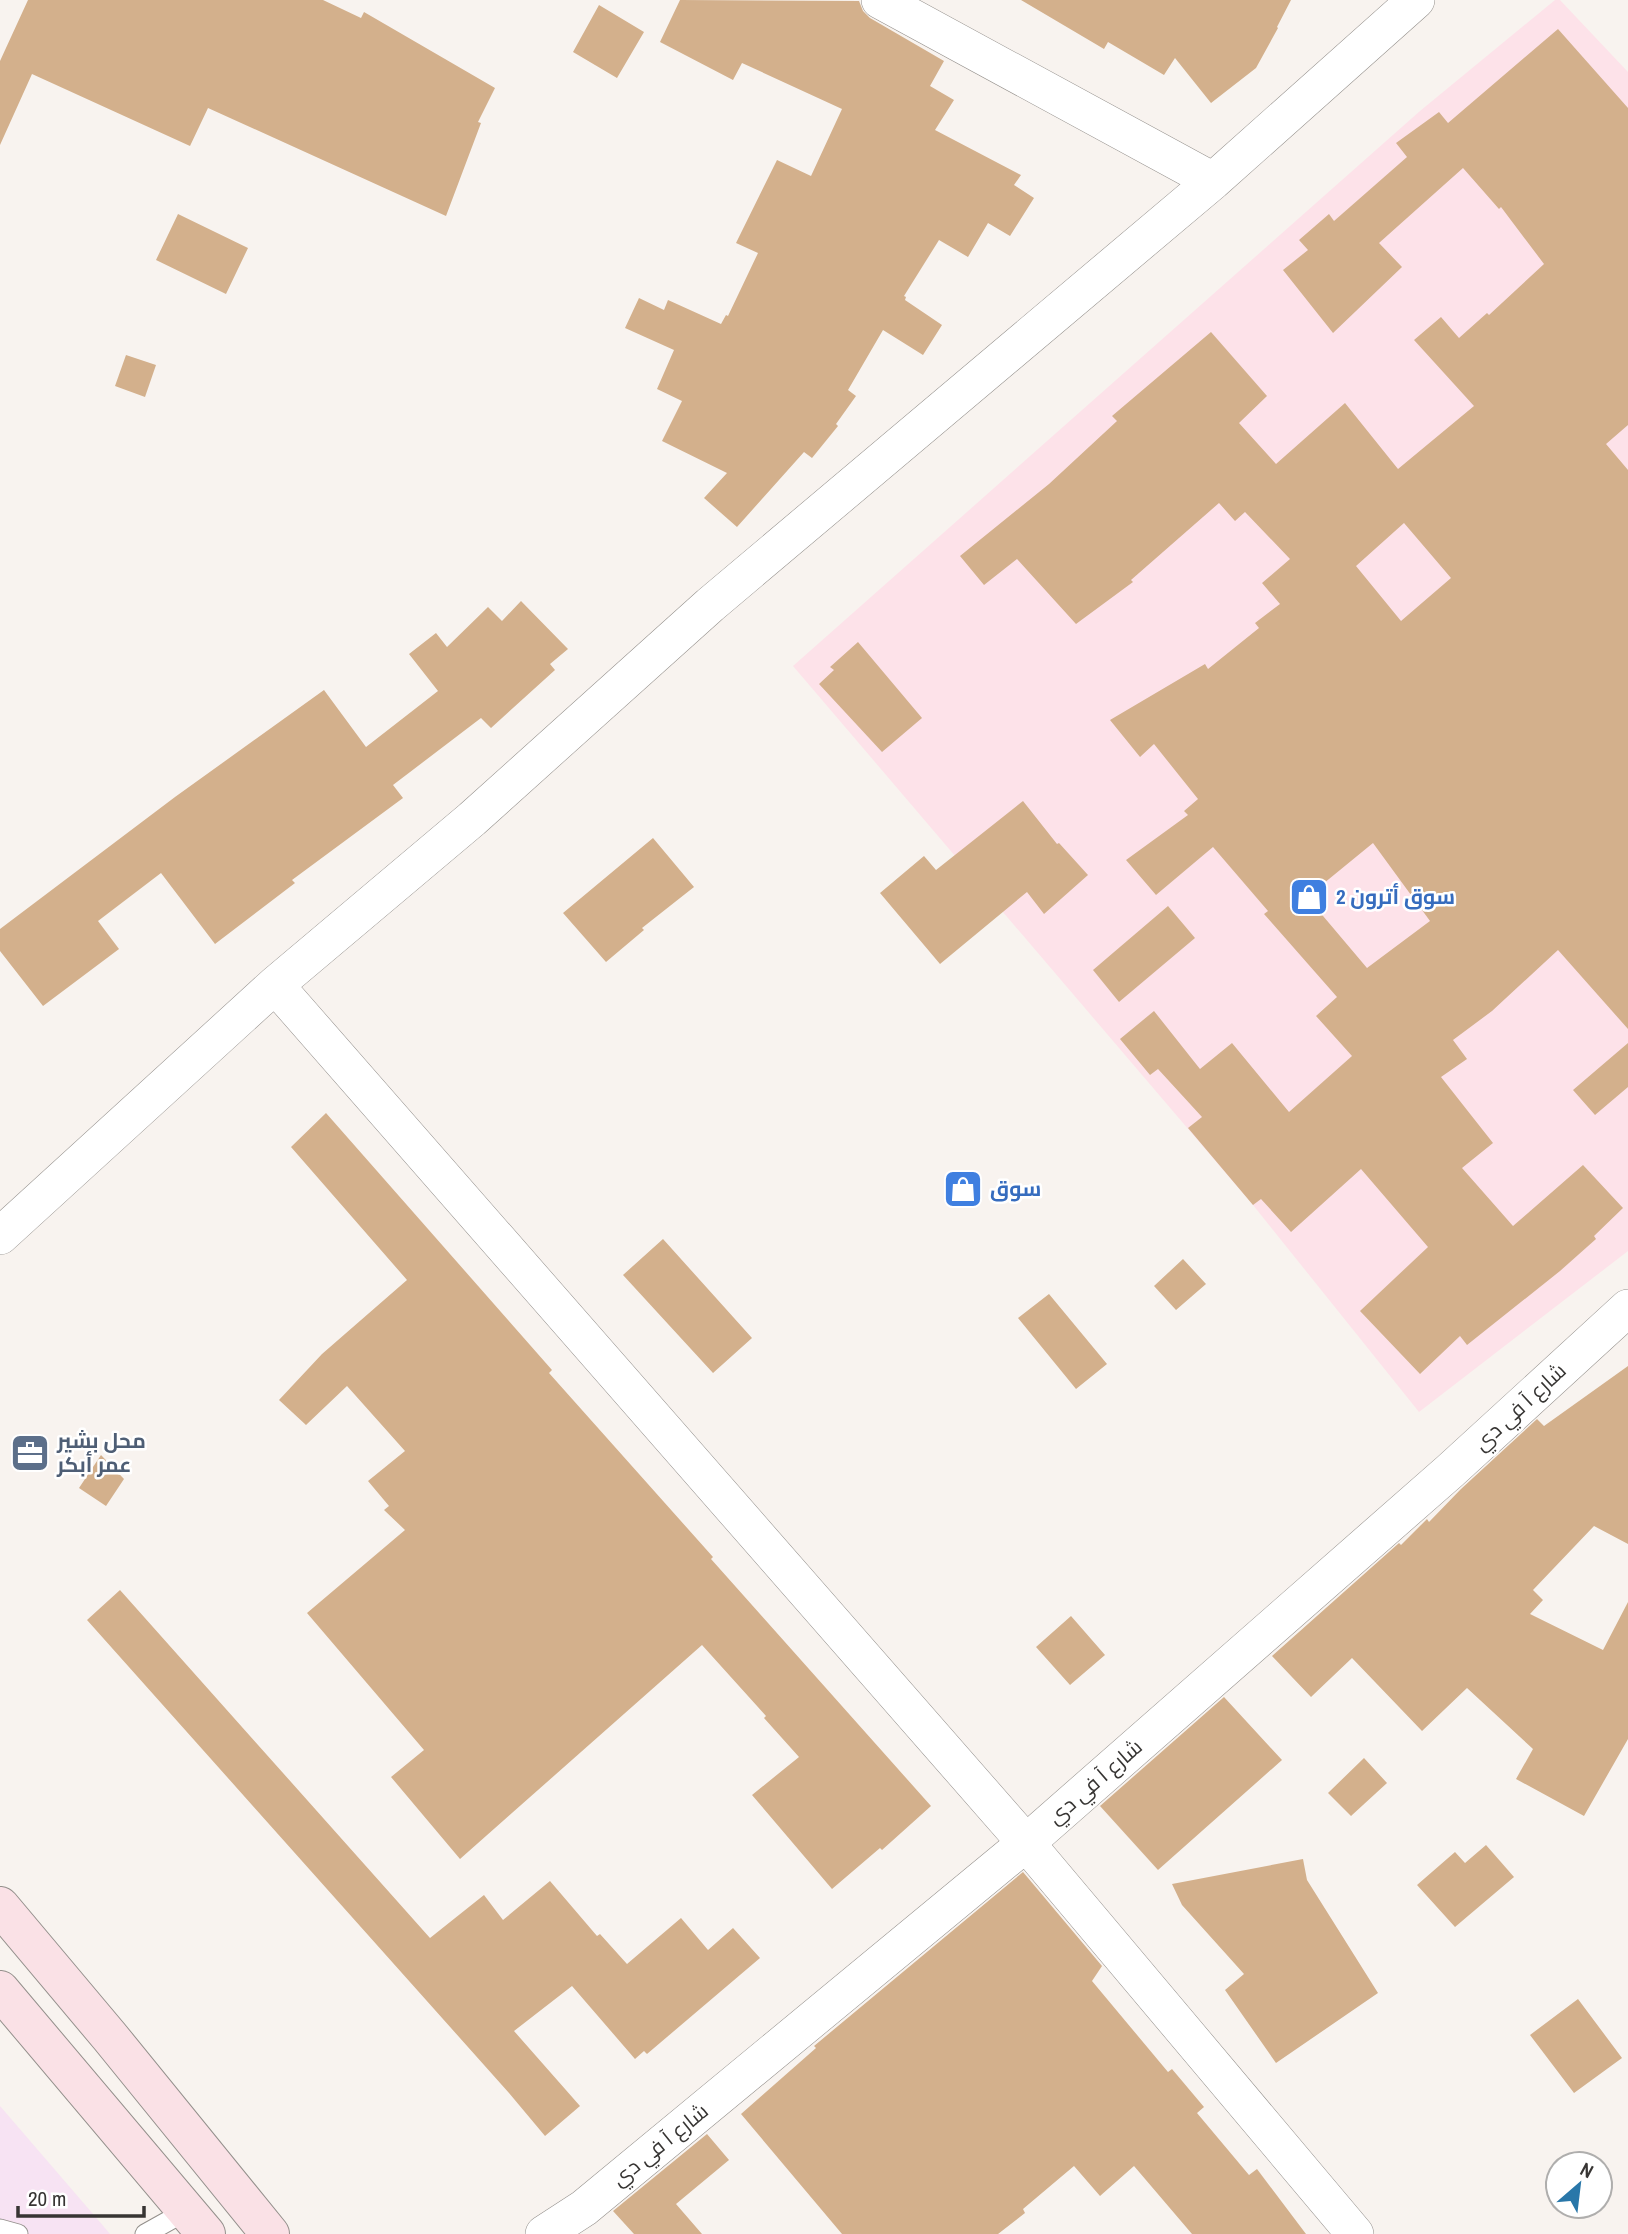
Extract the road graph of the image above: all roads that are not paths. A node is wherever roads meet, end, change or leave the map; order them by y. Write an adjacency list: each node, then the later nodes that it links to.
1 (880, 0): 3 (street)
2 (1416, 0): 3 (street)
3 (1213, 181): 4 (street)
4 (275, 985): 5 (street); 7 (street)
5 (0, 1236)
6 (1628, 1308): 7 (street, شارع آ في دي)
7 (1026, 1843): 15 (street, شارع آ في دي); 16 (street)
8 (0, 1906): 14 (main road)
9 (0, 1990): 10 (main road)
10 (197, 2222): 13 (lane)
11 (0, 2229): 12 (lane)
12 (18, 2234)
13 (145, 2234)
14 (270, 2234)
15 (544, 2234)
16 (1355, 2234)

